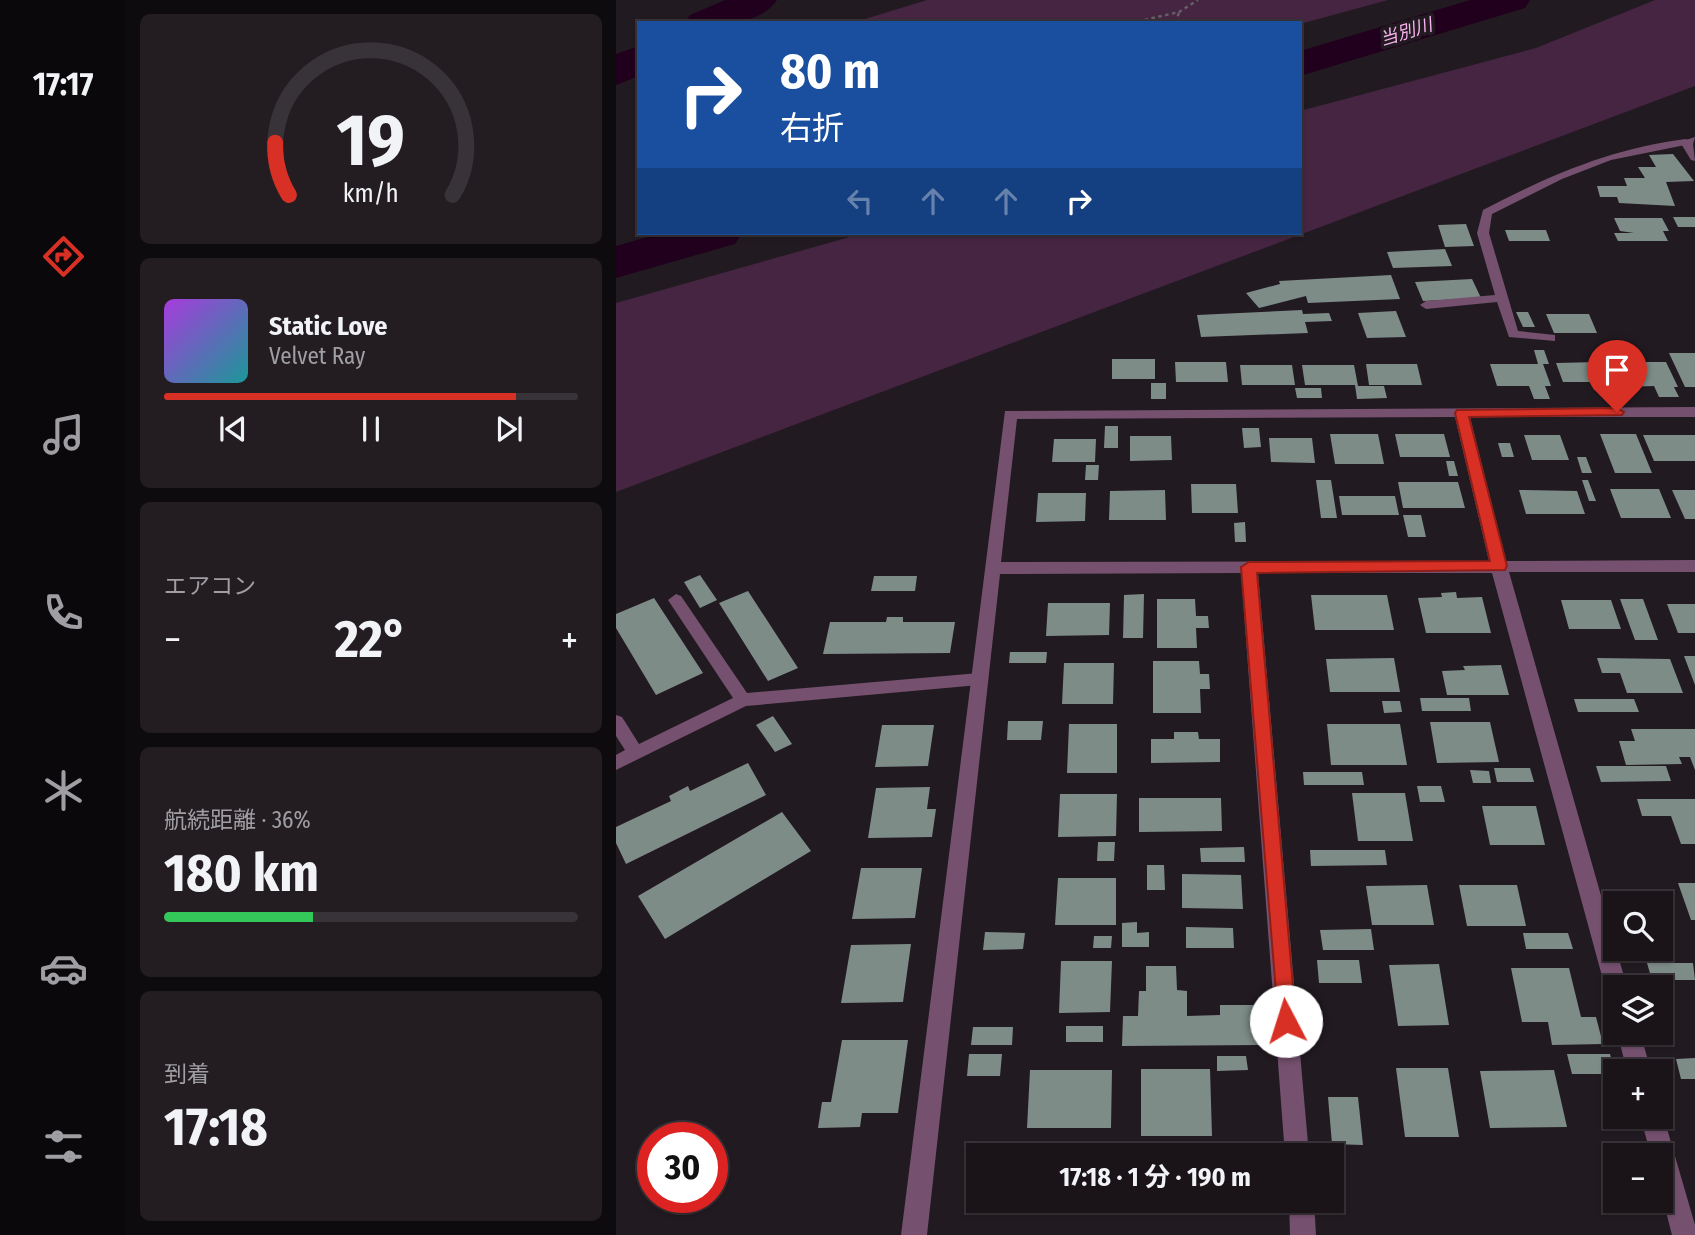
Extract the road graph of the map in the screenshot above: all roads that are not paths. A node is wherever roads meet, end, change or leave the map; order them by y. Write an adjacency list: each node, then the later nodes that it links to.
1 (1690, 141): 2 (street); 3 (lane)
2 (1695, 158)
3 (1504, 298): 4 (lane); 5 (lane)
4 (1426, 305)
5 (1551, 338)
6 (1695, 412): 7 (street)
7 (1461, 413): 8 (street); 11 (street)
8 (1499, 566): 9 (street); 10 (street); 18 (street)
9 (1695, 566)
10 (1249, 567): 11 (street); 20 (street)
11 (992, 568): 13 (street)
12 (676, 600): 14 (lane)
13 (979, 679): 14 (lane); 22 (street)
14 (743, 700): 16 (lane)
15 (616, 722): 16 (lane)
16 (636, 752): 17 (lane)
17 (616, 762)
18 (1613, 975)
19 (1656, 1129): 24 (street)
20 (1296, 1143)
21 (1302, 1213): 23 (street)
22 (914, 1235)
23 (1303, 1235)
24 (1685, 1235)

